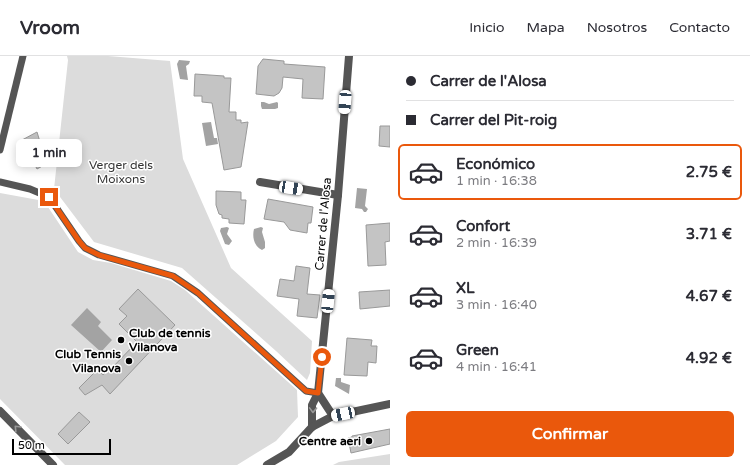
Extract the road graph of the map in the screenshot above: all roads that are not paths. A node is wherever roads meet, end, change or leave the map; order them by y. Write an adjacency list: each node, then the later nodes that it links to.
1 (23, 56): 3 (lane)
2 (349, 56): 6 (street, Carrer de l'Alosa)
3 (0, 150)
4 (0, 182): 7 (lane)
5 (260, 182): 6 (street)
6 (338, 196): 7 (street, Carrer de l'Alosa)
7 (318, 393): 10 (street); 11 (street, Carrer de l'Alosa, one-way to 11)
8 (390, 404): 10 (street)
9 (0, 411): 12 (street, one-way to 9)
10 (333, 416): 11 (street)
11 (312, 427): 13 (street)
12 (53, 465)
13 (268, 465)

